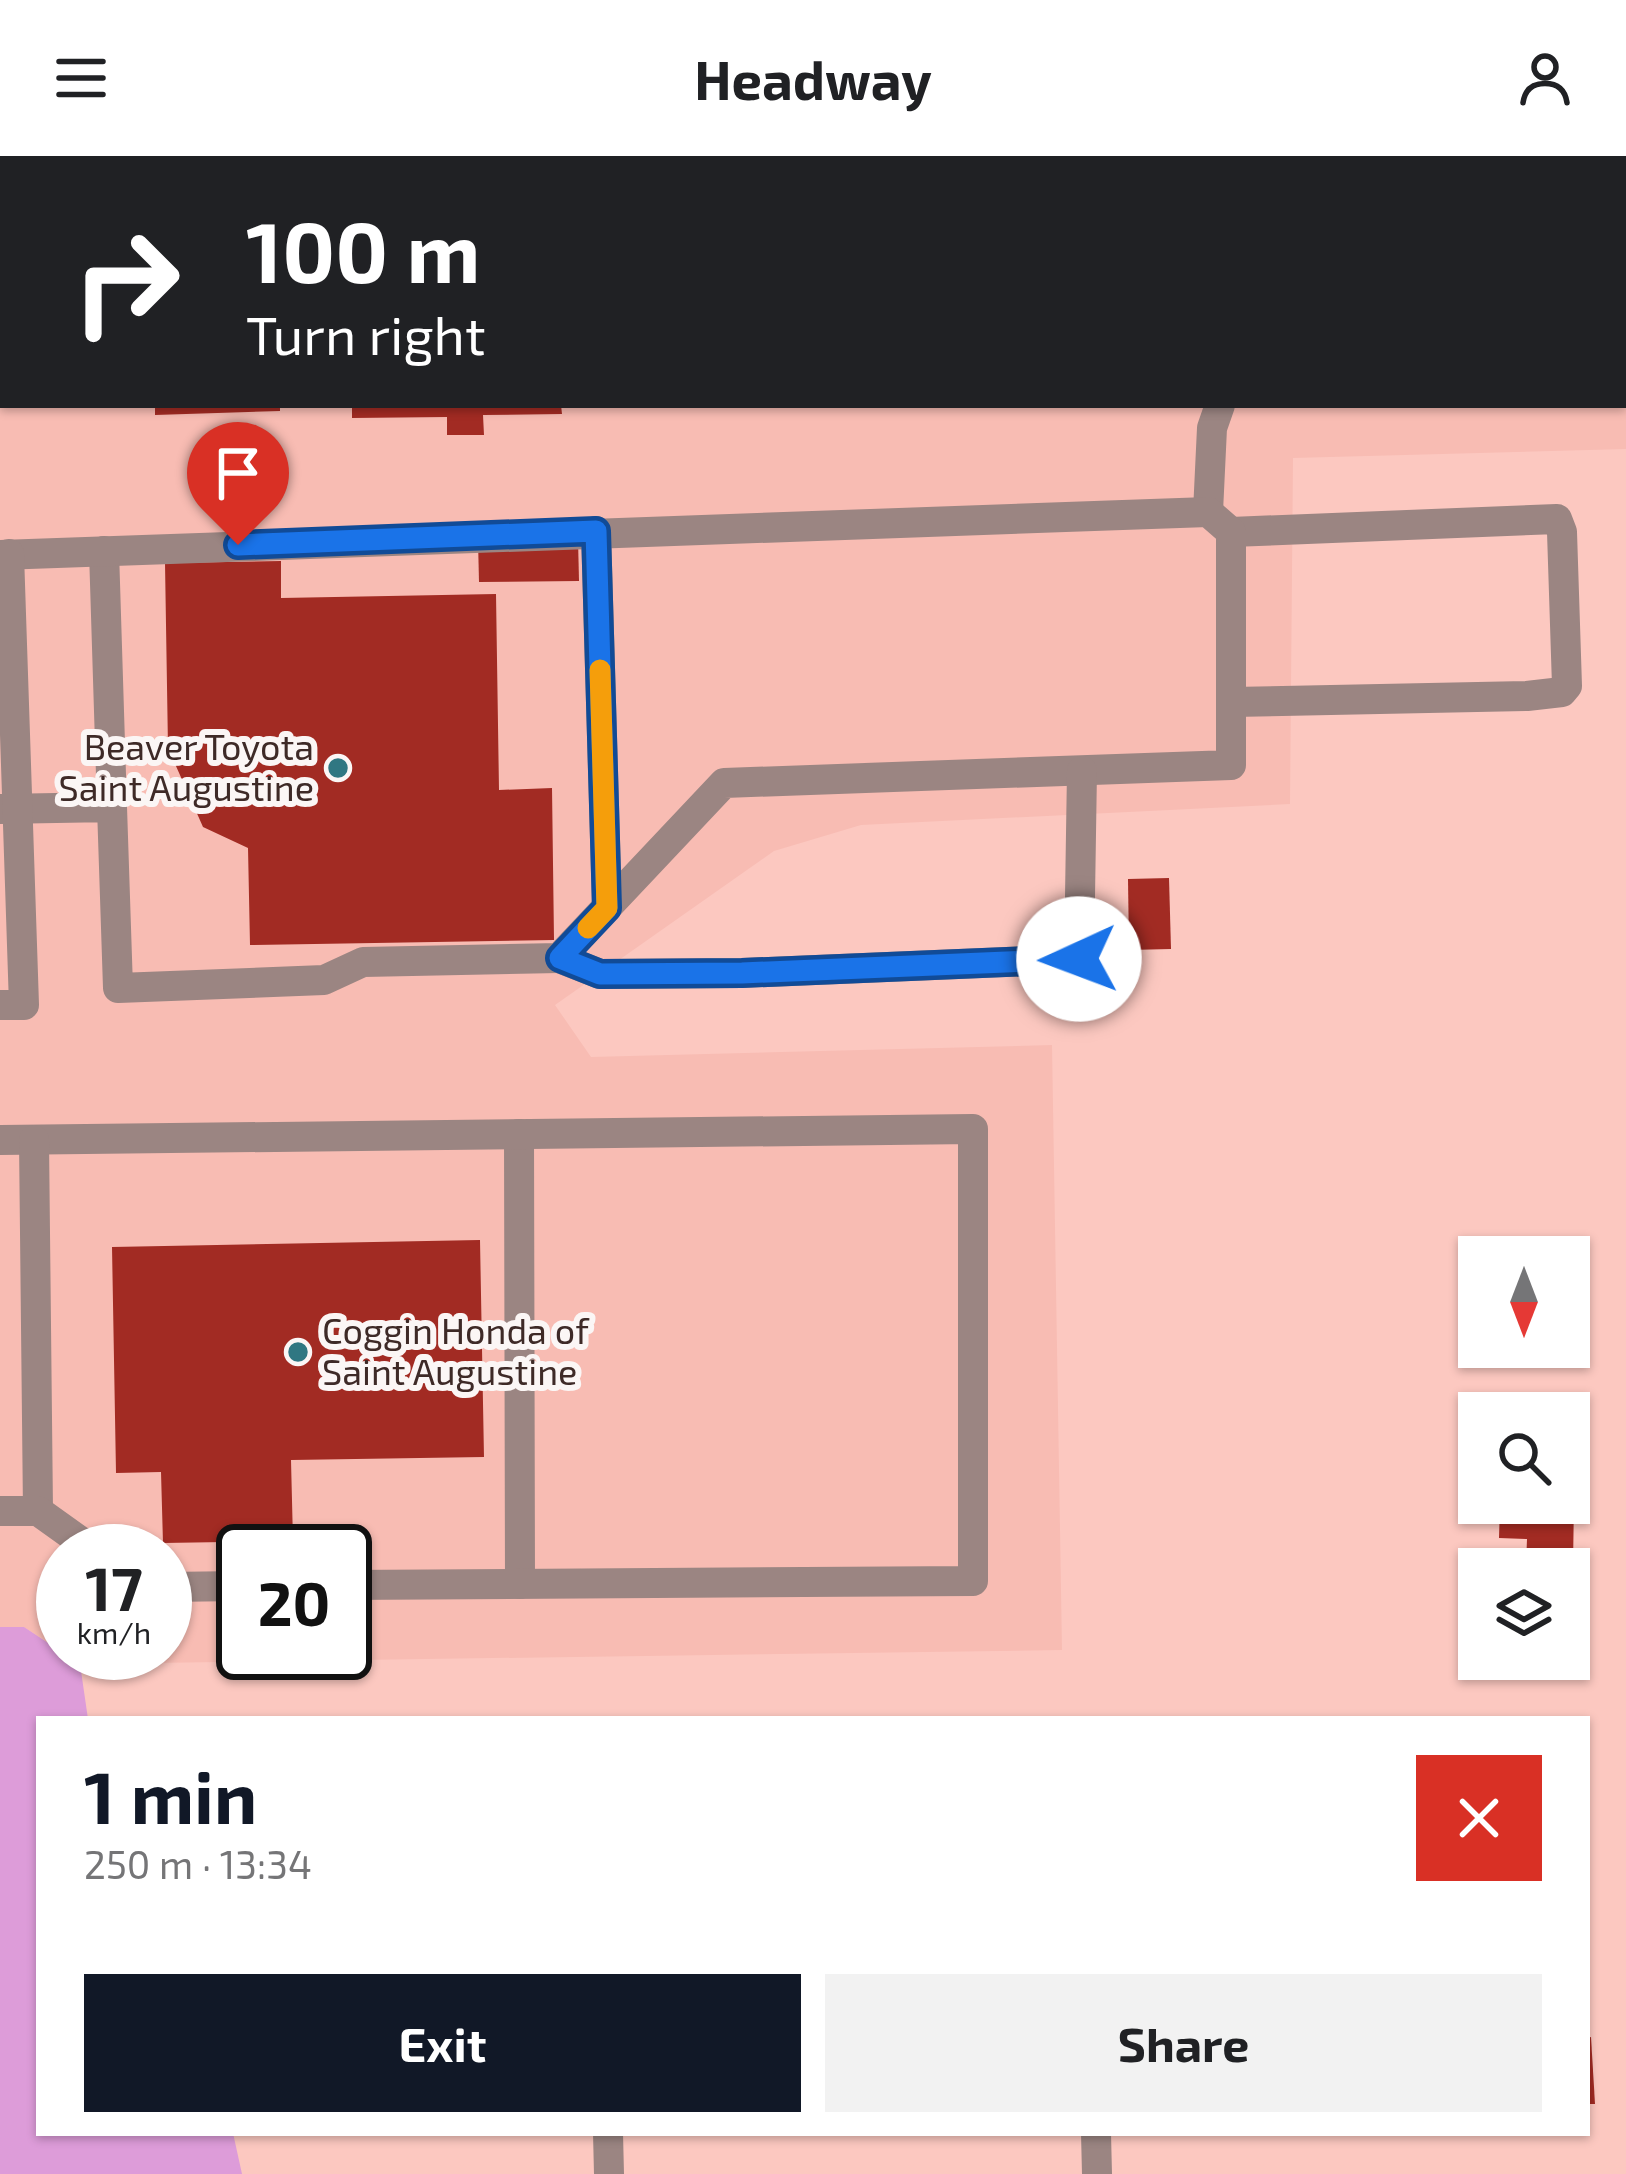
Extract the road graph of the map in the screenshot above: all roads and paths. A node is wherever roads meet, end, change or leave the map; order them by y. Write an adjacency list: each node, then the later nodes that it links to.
1 (1219, 408): 2 (street)
2 (1219, 522): 3 (street); 6 (street); 6 (street)
3 (596, 531): 4 (street); 10 (street)
4 (104, 551): 5 (street); 8 (street)
5 (4, 555): 9 (street)
6 (1232, 702): 7 (street)
7 (1082, 771): 10 (street); 11 (street)
8 (112, 806): 9 (street); 11 (street)
9 (8, 808): 12 (street)
10 (607, 908): 11 (street)
11 (560, 958)
12 (0, 1005)
13 (519, 1134): 14 (street); 19 (street); 19 (street)
14 (34, 1139): 15 (street); 16 (street)
15 (0, 1140)
16 (38, 1510): 17 (street); 18 (street)
17 (0, 1511)
18 (57, 1524)
19 (520, 1584): 20 (street)
20 (372, 1585)
21 (608, 2136): 23 (street)
22 (1096, 2136): 24 (street)
23 (609, 2174)
24 (1097, 2174)

